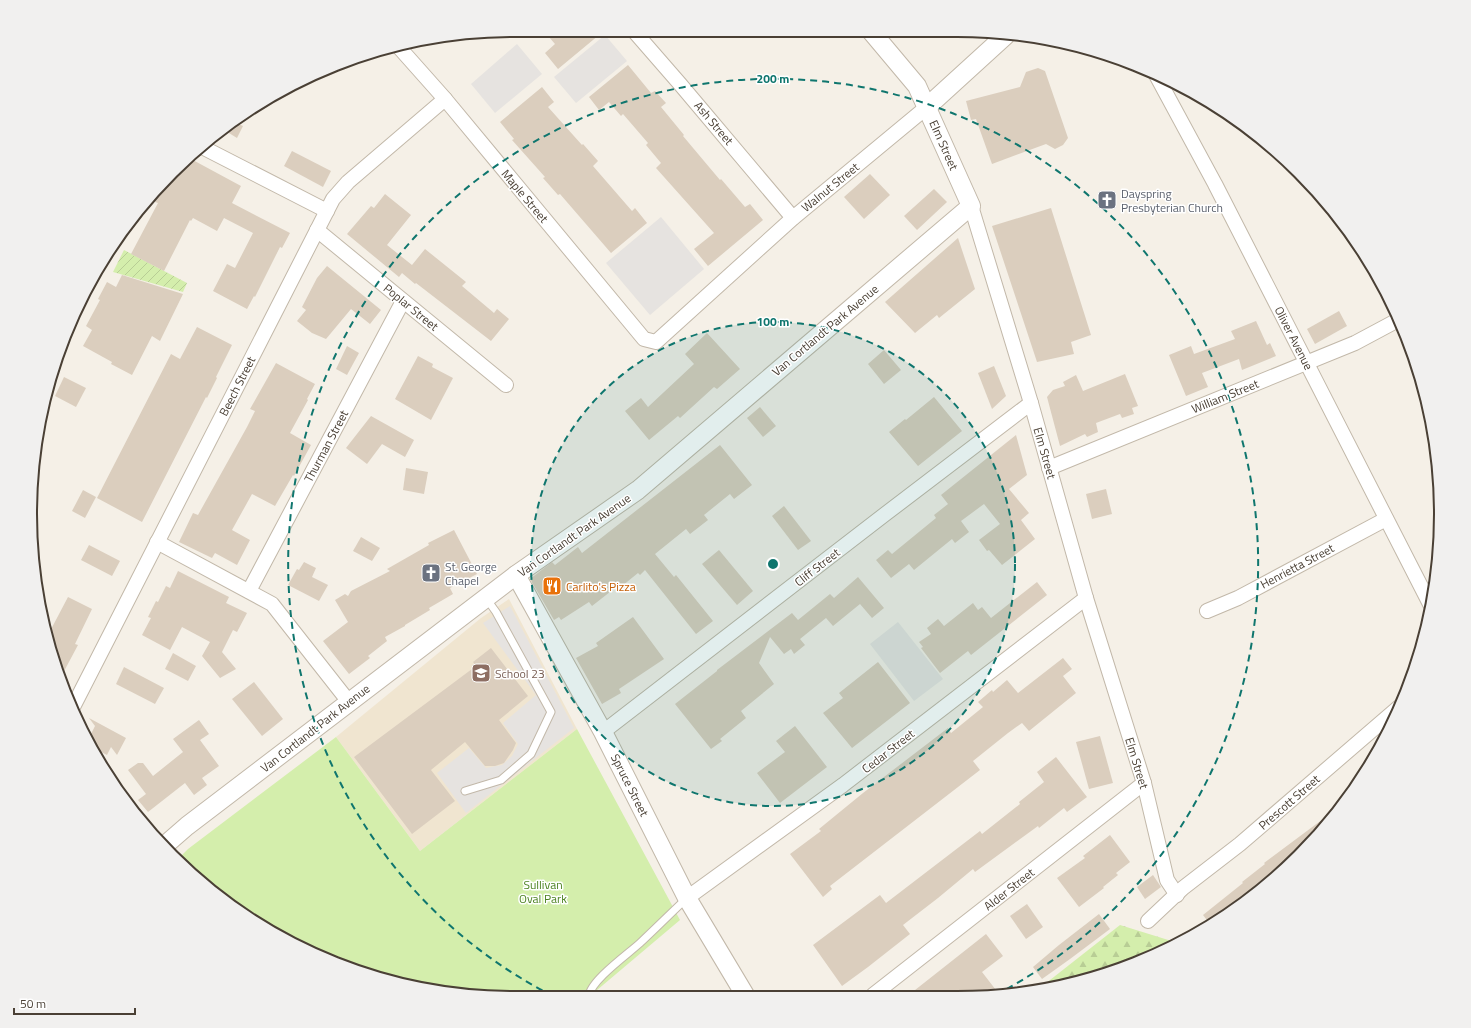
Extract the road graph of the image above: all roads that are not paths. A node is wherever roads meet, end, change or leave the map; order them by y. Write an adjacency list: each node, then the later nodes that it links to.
1 (639, 37): 11 (street, Ash Street)
2 (876, 37): 7 (street, Elm Street)
3 (1001, 39): 7 (street, Walnut Street)
4 (401, 51): 6 (street, Maple Street)
5 (1160, 82): 16 (street, Oliver Avenue)
6 (445, 100): 10 (street, Beech Street); 15 (street, Maple Street)
7 (927, 108): 9 (street, Elm Street); 11 (street, Walnut Street)
8 (207, 149): 10 (street)
9 (971, 206): 18 (street, Elm Street); 22 (street, Van Cortlandt Park Avenue)
10 (327, 211): 12 (street, Beech Street)
11 (793, 218): 15 (street, Walnut Street)
12 (317, 230): 13 (street, Poplar Street); 21 (street, Beech Street)
13 (403, 301): 17 (street, Poplar Street); 23 (street, Thurman Street)
14 (1394, 322): 16 (street, William Street)
15 (656, 342)
16 (1307, 363): 19 (street, William Street); 20 (street, Oliver Avenue)
17 (506, 385)
18 (1031, 403): 19 (street, Elm Street); 31 (street, Cliff Street)
19 (1049, 468): 26 (street, Elm Street)
20 (1386, 518): 24 (street, Oliver Avenue); 27 (street, Henrietta Street)
21 (157, 542): 23 (street); 28 (street, Beech Street)
22 (516, 575): 25 (street, Van Cortlandt Park Avenue); 31 (street, Spruce Street)
23 (248, 591): 29 (street)
24 (1427, 597)
25 (486, 598): 29 (street, Van Cortlandt Park Avenue); 33 (lane)
26 (1086, 598): 32 (street, Elm Street); 36 (street, Cedar Street)
27 (1207, 611)
28 (75, 702)
29 (349, 702): 34 (street, Van Cortlandt Park Avenue)
30 (1390, 715): 35 (street, Prescott Street)
31 (603, 732): 36 (street, Spruce Street)
32 (1144, 783): 35 (street, Elm Street); 40 (street, Alder Street)
33 (465, 791)
34 (168, 842)
35 (1177, 895): 37 (street, Prescott Street)
36 (687, 898): 38 (lane); 39 (street, Spruce Street)
37 (1148, 920)
38 (590, 991)
39 (743, 991)
40 (878, 991)

